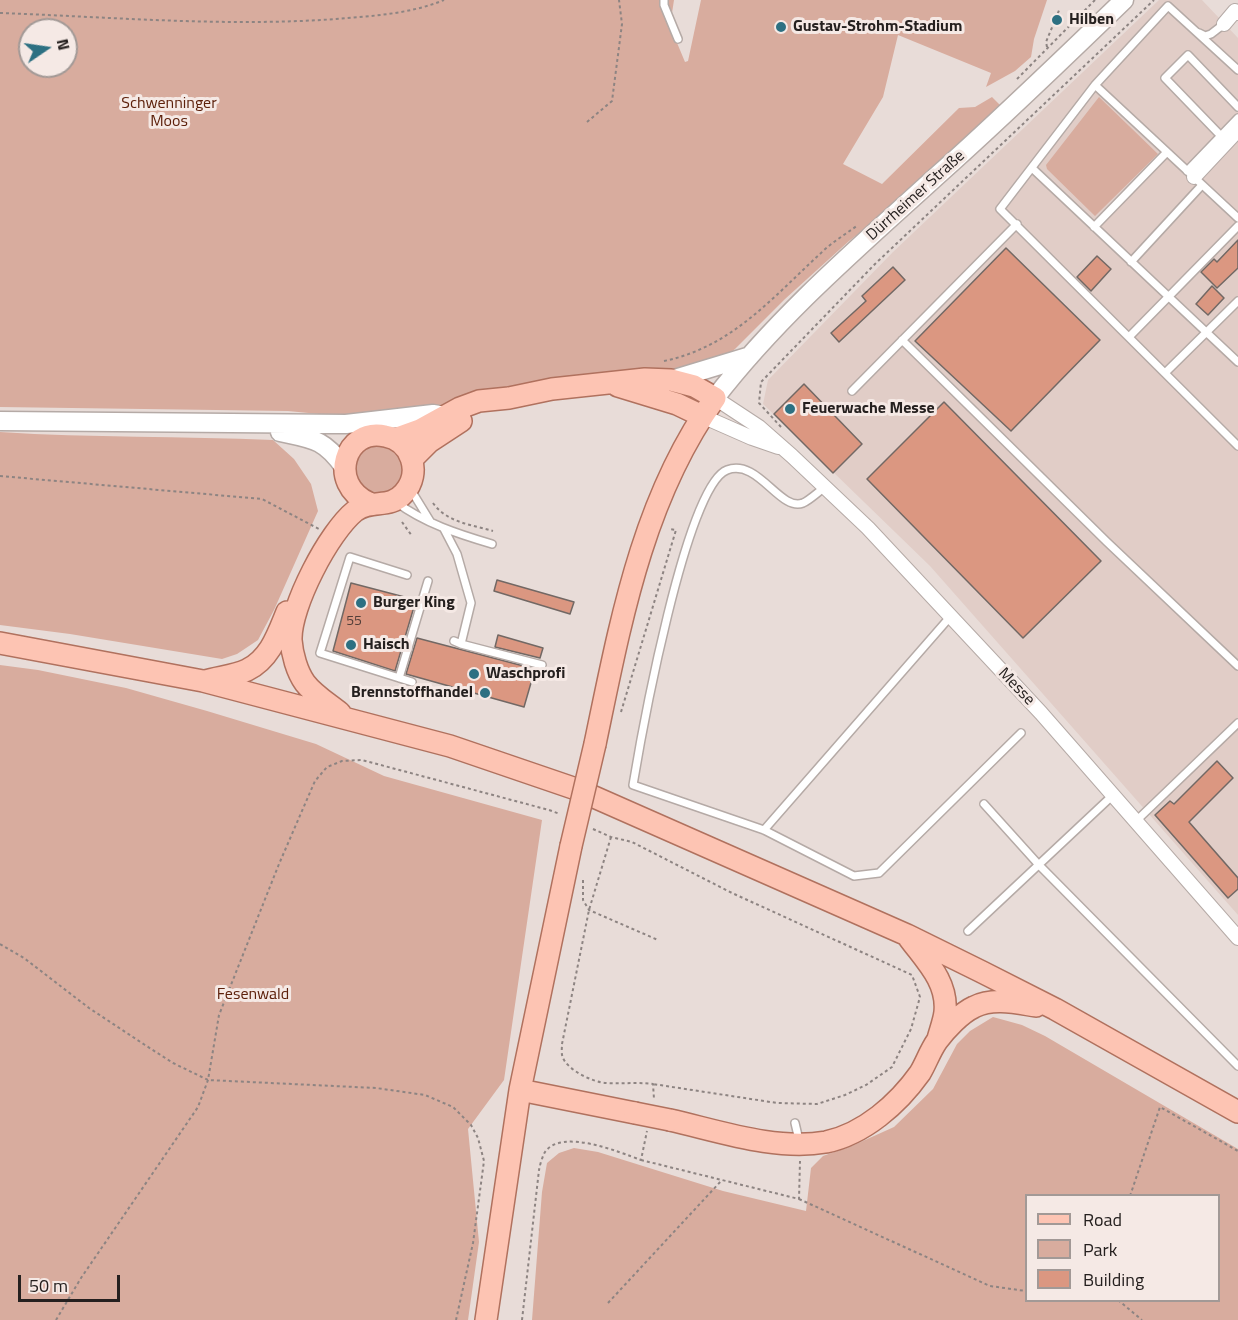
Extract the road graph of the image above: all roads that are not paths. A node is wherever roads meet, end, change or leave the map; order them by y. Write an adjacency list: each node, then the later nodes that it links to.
1 (664, 0): 6 (lane)
2 (1124, 0): 27 (main road, Dürrheimer Straße)
3 (1237, 11): 4 (street)
4 (1224, 24): 5 (lane); 7 (lane)
5 (1196, 32): 7 (lane); 9 (lane)
6 (678, 39)
7 (1211, 45): 8 (lane)
8 (1238, 70)
9 (1095, 85): 14 (lane); 15 (lane)
10 (1238, 107): 13 (lane)
11 (1238, 118): 13 (lane)
12 (1238, 130): 16 (street)
13 (1221, 135): 16 (lane)
14 (1167, 152): 16 (lane); 20 (lane)
15 (1032, 168): 18 (lane); 20 (lane)
16 (1194, 177): 17 (lane); 21 (lane)
17 (1238, 218)
18 (1017, 224): 25 (lane); 26 (lane)
19 (1238, 226): 22 (lane)
20 (1094, 227): 21 (lane)
21 (1131, 262): 22 (lane)
22 (1168, 297): 24 (lane); 25 (lane)
23 (1238, 301): 24 (lane)
24 (1206, 332): 28 (lane); 29 (lane)
25 (1129, 337): 29 (lane)
26 (902, 340): 32 (lane); 57 (lane)
27 (750, 356): 30 (main road); 34 (main road, Dürrheimer Straße)
28 (1238, 362)
29 (1165, 373): 42 (lane)
30 (671, 380): 31 (main road); 34 (main road)
31 (610, 383): 33 (main road); 36 (main road)
32 (852, 391)
33 (509, 398): 35 (main road); 44 (main road)
34 (715, 398): 36 (main road); 43 (street, Messe)
35 (445, 416): 39 (main road); 41 (main road)
36 (702, 416): 43 (street, Messe); 75 (main road, bridge)
37 (0, 421): 38 (main road)
38 (228, 423): 39 (main road); 45 (main road)
39 (311, 424): 40 (main road)
40 (362, 439): 41 (main road); 45 (main road)
41 (395, 439): 44 (main road)
42 (1238, 446)
43 (783, 448): 46 (street, Messe)
44 (412, 459): 47 (main road)
45 (346, 476): 48 (main road); 59 (main road)
46 (825, 488): 54 (street, Messe); 67 (lane)
47 (401, 494): 48 (main road); 49 (lane); 49 (lane)
48 (369, 503): 61 (main road)
49 (430, 521): 50 (lane)
50 (444, 529): 51 (lane); 56 (lane)
51 (492, 544)
52 (407, 575): 58 (lane)
53 (428, 581): 58 (lane)
54 (950, 617): 64 (street, Messe); 67 (lane)
55 (0, 643): 59 (main road)
56 (542, 665)
57 (1238, 666)
58 (399, 678): 60 (lane)
59 (203, 681): 61 (main road)
60 (412, 682)
61 (345, 717): 70 (main road)
62 (1238, 723): 66 (lane)
63 (1021, 734): 67 (lane)
64 (1112, 796): 66 (street, Messe); 68 (lane)
65 (984, 804): 68 (lane)
66 (1135, 822): 71 (street, Messe)
67 (764, 830)
68 (1039, 864): 69 (lane); 74 (lane)
69 (968, 931)
70 (907, 936): 72 (main road); 73 (main road)
71 (1238, 938)
72 (1055, 1009): 73 (main road); 76 (main road)
73 (937, 1041): 78 (main road)
74 (1238, 1066)
75 (520, 1090): 78 (main road, bridge); 79 (main road)
76 (1238, 1112)
77 (795, 1123): 78 (lane)
78 (800, 1145)
79 (486, 1320)

